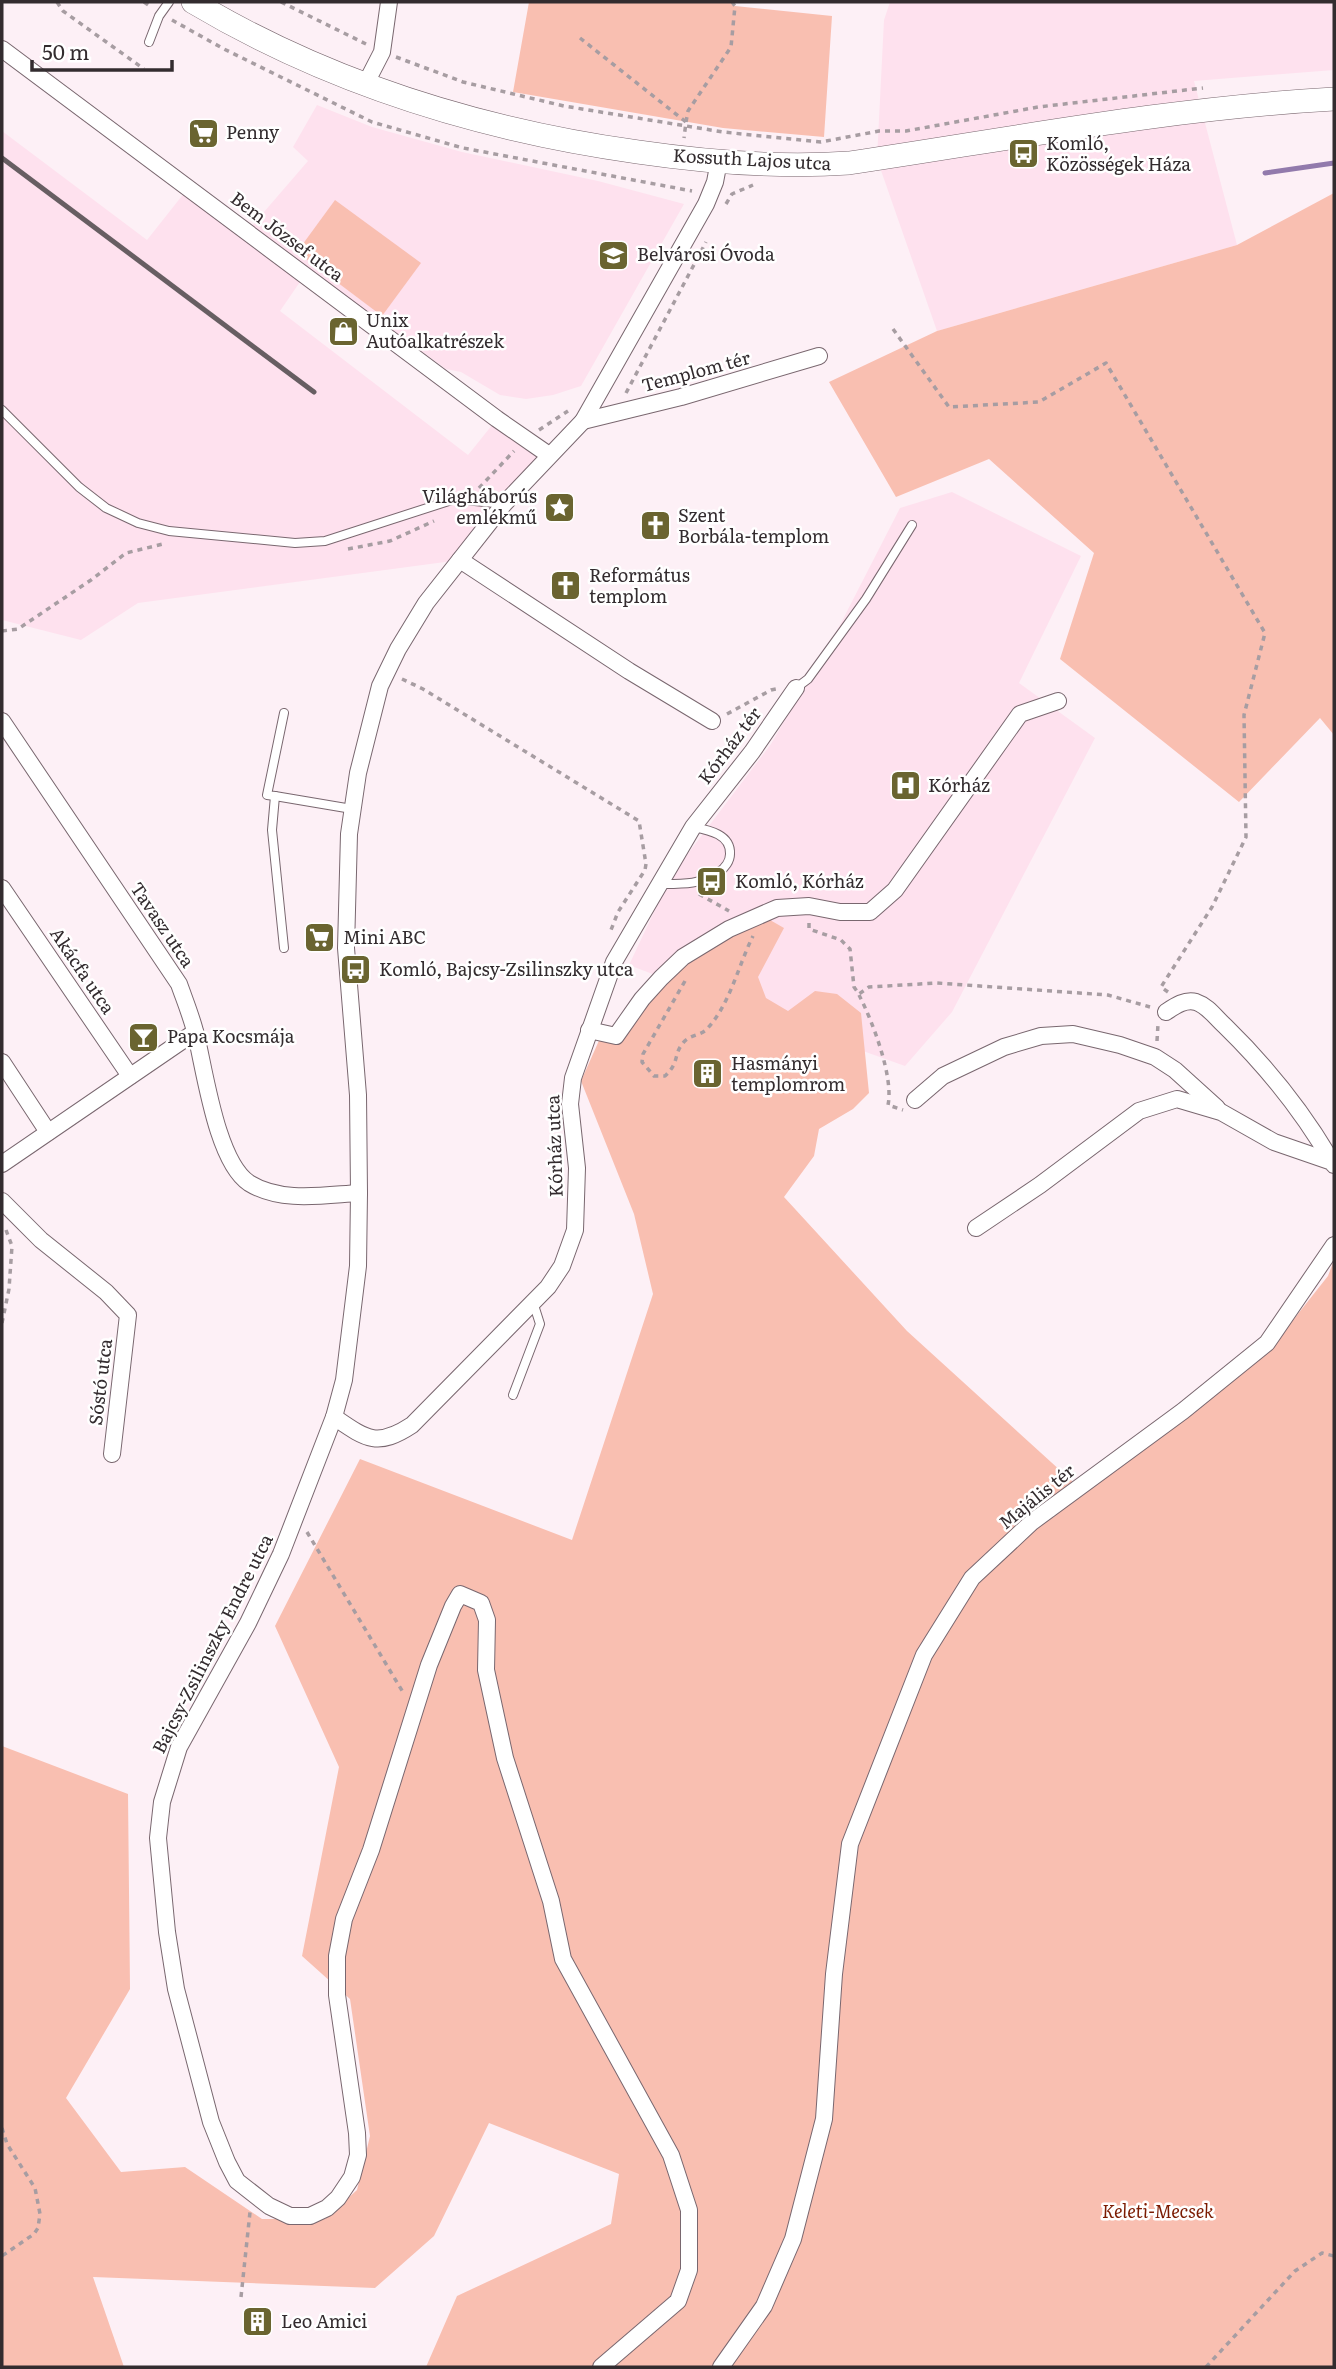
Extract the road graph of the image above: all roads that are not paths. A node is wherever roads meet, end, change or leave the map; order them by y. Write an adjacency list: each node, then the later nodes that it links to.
1 (169, 2): 4 (lane)
2 (193, 2): 6 (main road, Kossuth Lajos utca)
3 (389, 2): 6 (street)
4 (149, 42)
5 (2, 49): 12 (street, Bem József utca)
6 (365, 85): 8 (main road, Kossuth Lajos utca)
7 (1334, 99): 8 (main road, Kossuth Lajos utca)
8 (719, 161): 11 (street, Bajcsy-Zsilinszky Endre utca)
9 (819, 356): 11 (street, Templom tér)
10 (2, 410): 13 (lane)
11 (583, 421): 12 (street, Bajcsy-Zsilinszky Endre utca)
12 (549, 455): 13 (street, Bajcsy-Zsilinszky Endre utca)
13 (505, 504): 15 (street, Bajcsy-Zsilinszky Endre utca)
14 (912, 525): 16 (lane)
15 (460, 560): 20 (street); 22 (street, Bajcsy-Zsilinszky Endre utca)
16 (796, 688): 23 (street, Kórház tér)
17 (1058, 701): 28 (street)
18 (284, 713): 21 (lane)
19 (2, 721): 29 (street, Tavasz utca)
20 (712, 721)
21 (275, 796): 22 (lane); 26 (lane)
22 (352, 809): 37 (street, Bajcsy-Zsilinszky Endre utca)
23 (693, 827): 24 (street, Kórház utca); 24 (lane)
24 (659, 884): 28 (street, Kórház utca)
25 (2, 888): 31 (street, Akácfa utca)
26 (284, 948)
27 (1158, 1012): 36 (street)
28 (589, 1030): 41 (street, Kórház utca)
29 (195, 1032): 31 (street); 37 (street, Tavasz utca)
30 (2, 1062): 34 (street)
31 (130, 1076): 34 (street)
32 (915, 1100): 33 (street)
33 (1221, 1112): 36 (street); 39 (street)
34 (48, 1132): 35 (street)
35 (2, 1164)
36 (1333, 1164)
37 (359, 1193): 43 (street, Bajcsy-Zsilinszky Endre utca)
38 (3, 1202): 44 (street, Sóstó utca)
39 (976, 1228)
40 (1334, 1245): 46 (street, Majális tér)
41 (533, 1303): 42 (lane); 43 (street, Kórház utca)
42 (513, 1395)
43 (334, 1417): 45 (street, Bajcsy-Zsilinszky Endre utca)
44 (112, 1454)
45 (601, 2367)
46 (721, 2367)

